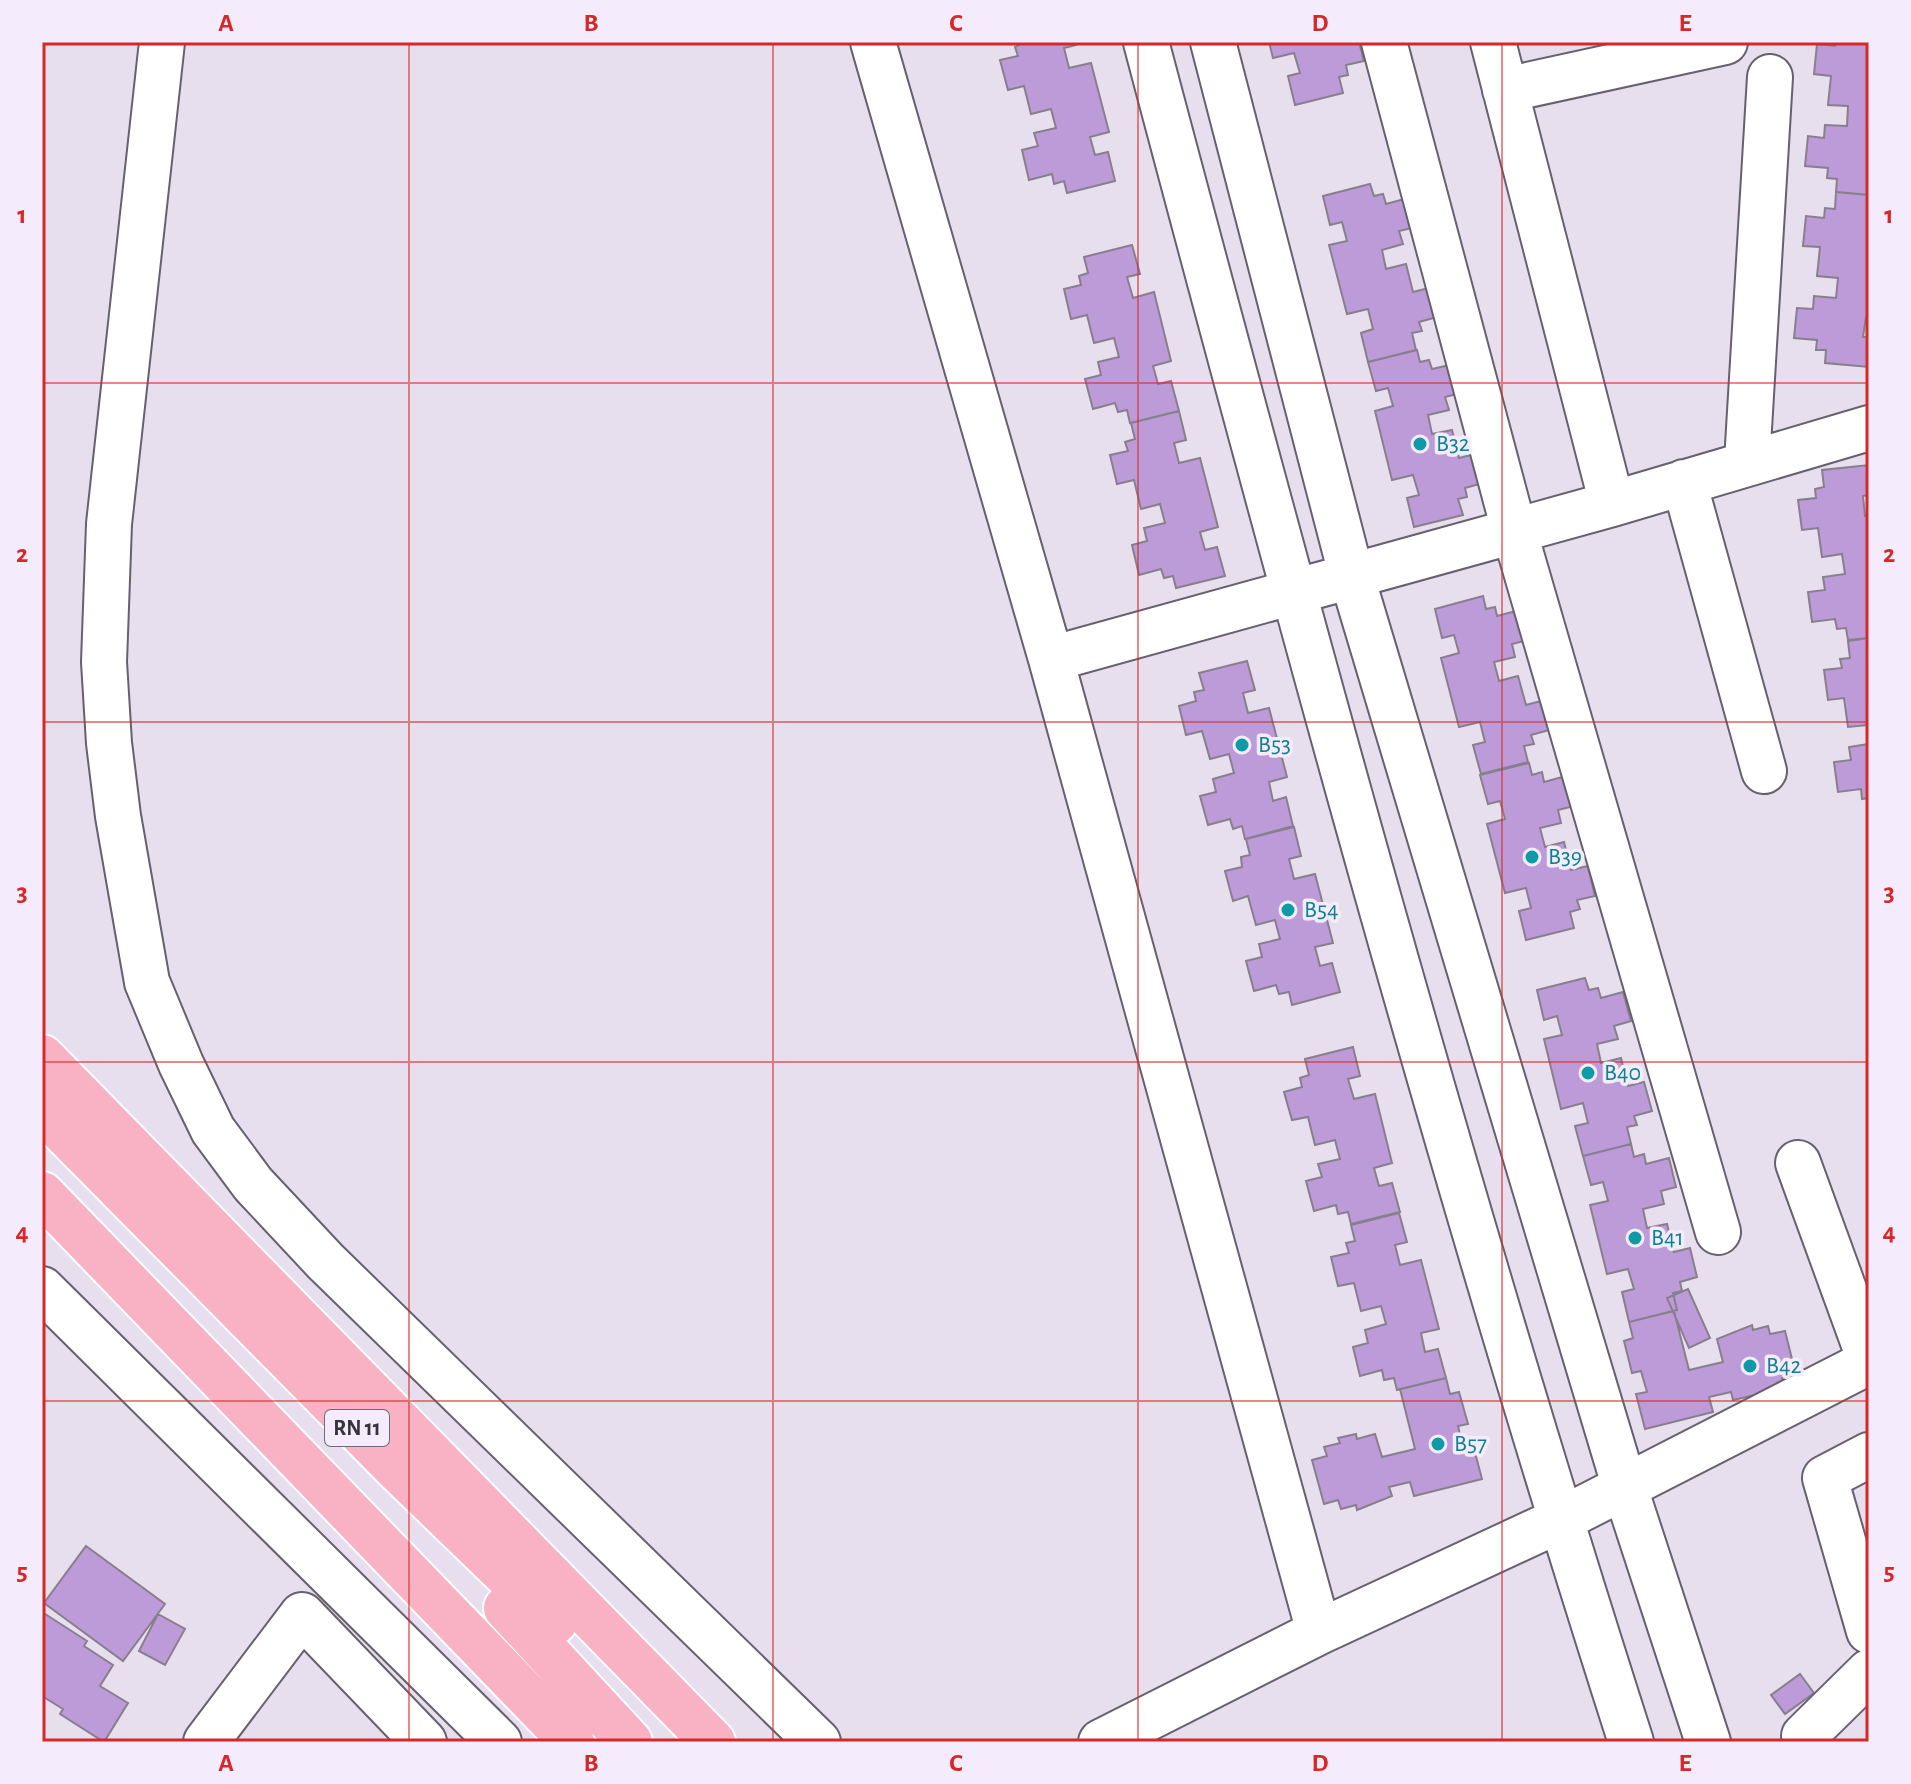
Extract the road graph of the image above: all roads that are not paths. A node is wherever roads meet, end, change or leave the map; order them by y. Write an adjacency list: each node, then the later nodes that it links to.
1 (162, 42): 43 (street)
2 (873, 42): 17 (street)
3 (1146, 42): 16 (street)
4 (1213, 42): 15 (street)
5 (1384, 42): 14 (street)
6 (1493, 42): 9 (street)
7 (1725, 42): 9 (street)
8 (1770, 77): 11 (street)
9 (1505, 90): 13 (street)
10 (1869, 428): 11 (street)
11 (1747, 462): 12 (street)
12 (1684, 482): 13 (street); 18 (street)
13 (1612, 504): 14 (street)
14 (1514, 530): 15 (street); 24 (street)
15 (1351, 574): 16 (street); 29 (street)
16 (1292, 593): 17 (street); 31 (street)
17 (1051, 659): 33 (street)
18 (1764, 771)
19 (42, 1057): 42 (highway)
20 (42, 1110): 41 (highway, RN 11)
21 (42, 1142): 40 (highway, RN 11)
22 (1798, 1163): 26 (street)
23 (42, 1194): 39 (highway)
24 (1718, 1232)
25 (42, 1289): 35 (street)
26 (1869, 1360): 29 (street)
27 (1869, 1455): 28 (street)
28 (1825, 1478): 30 (street); 32 (street)
29 (1625, 1488): 31 (street); 46 (street)
30 (1869, 1515)
31 (1560, 1520): 33 (street); 45 (street)
32 (1869, 1631)
33 (1319, 1632): 44 (street)
34 (1863, 1685): 47 (street); 48 (street)
35 (485, 1728): 38 (street)
36 (206, 1742): 37 (street)
37 (424, 1742)
38 (437, 1742)
39 (572, 1742)
40 (630, 1742)
41 (676, 1742)
42 (713, 1742)
43 (818, 1742)
44 (1101, 1742)
45 (1631, 1742)
46 (1708, 1742)
47 (1810, 1742)
48 (1826, 1742)

